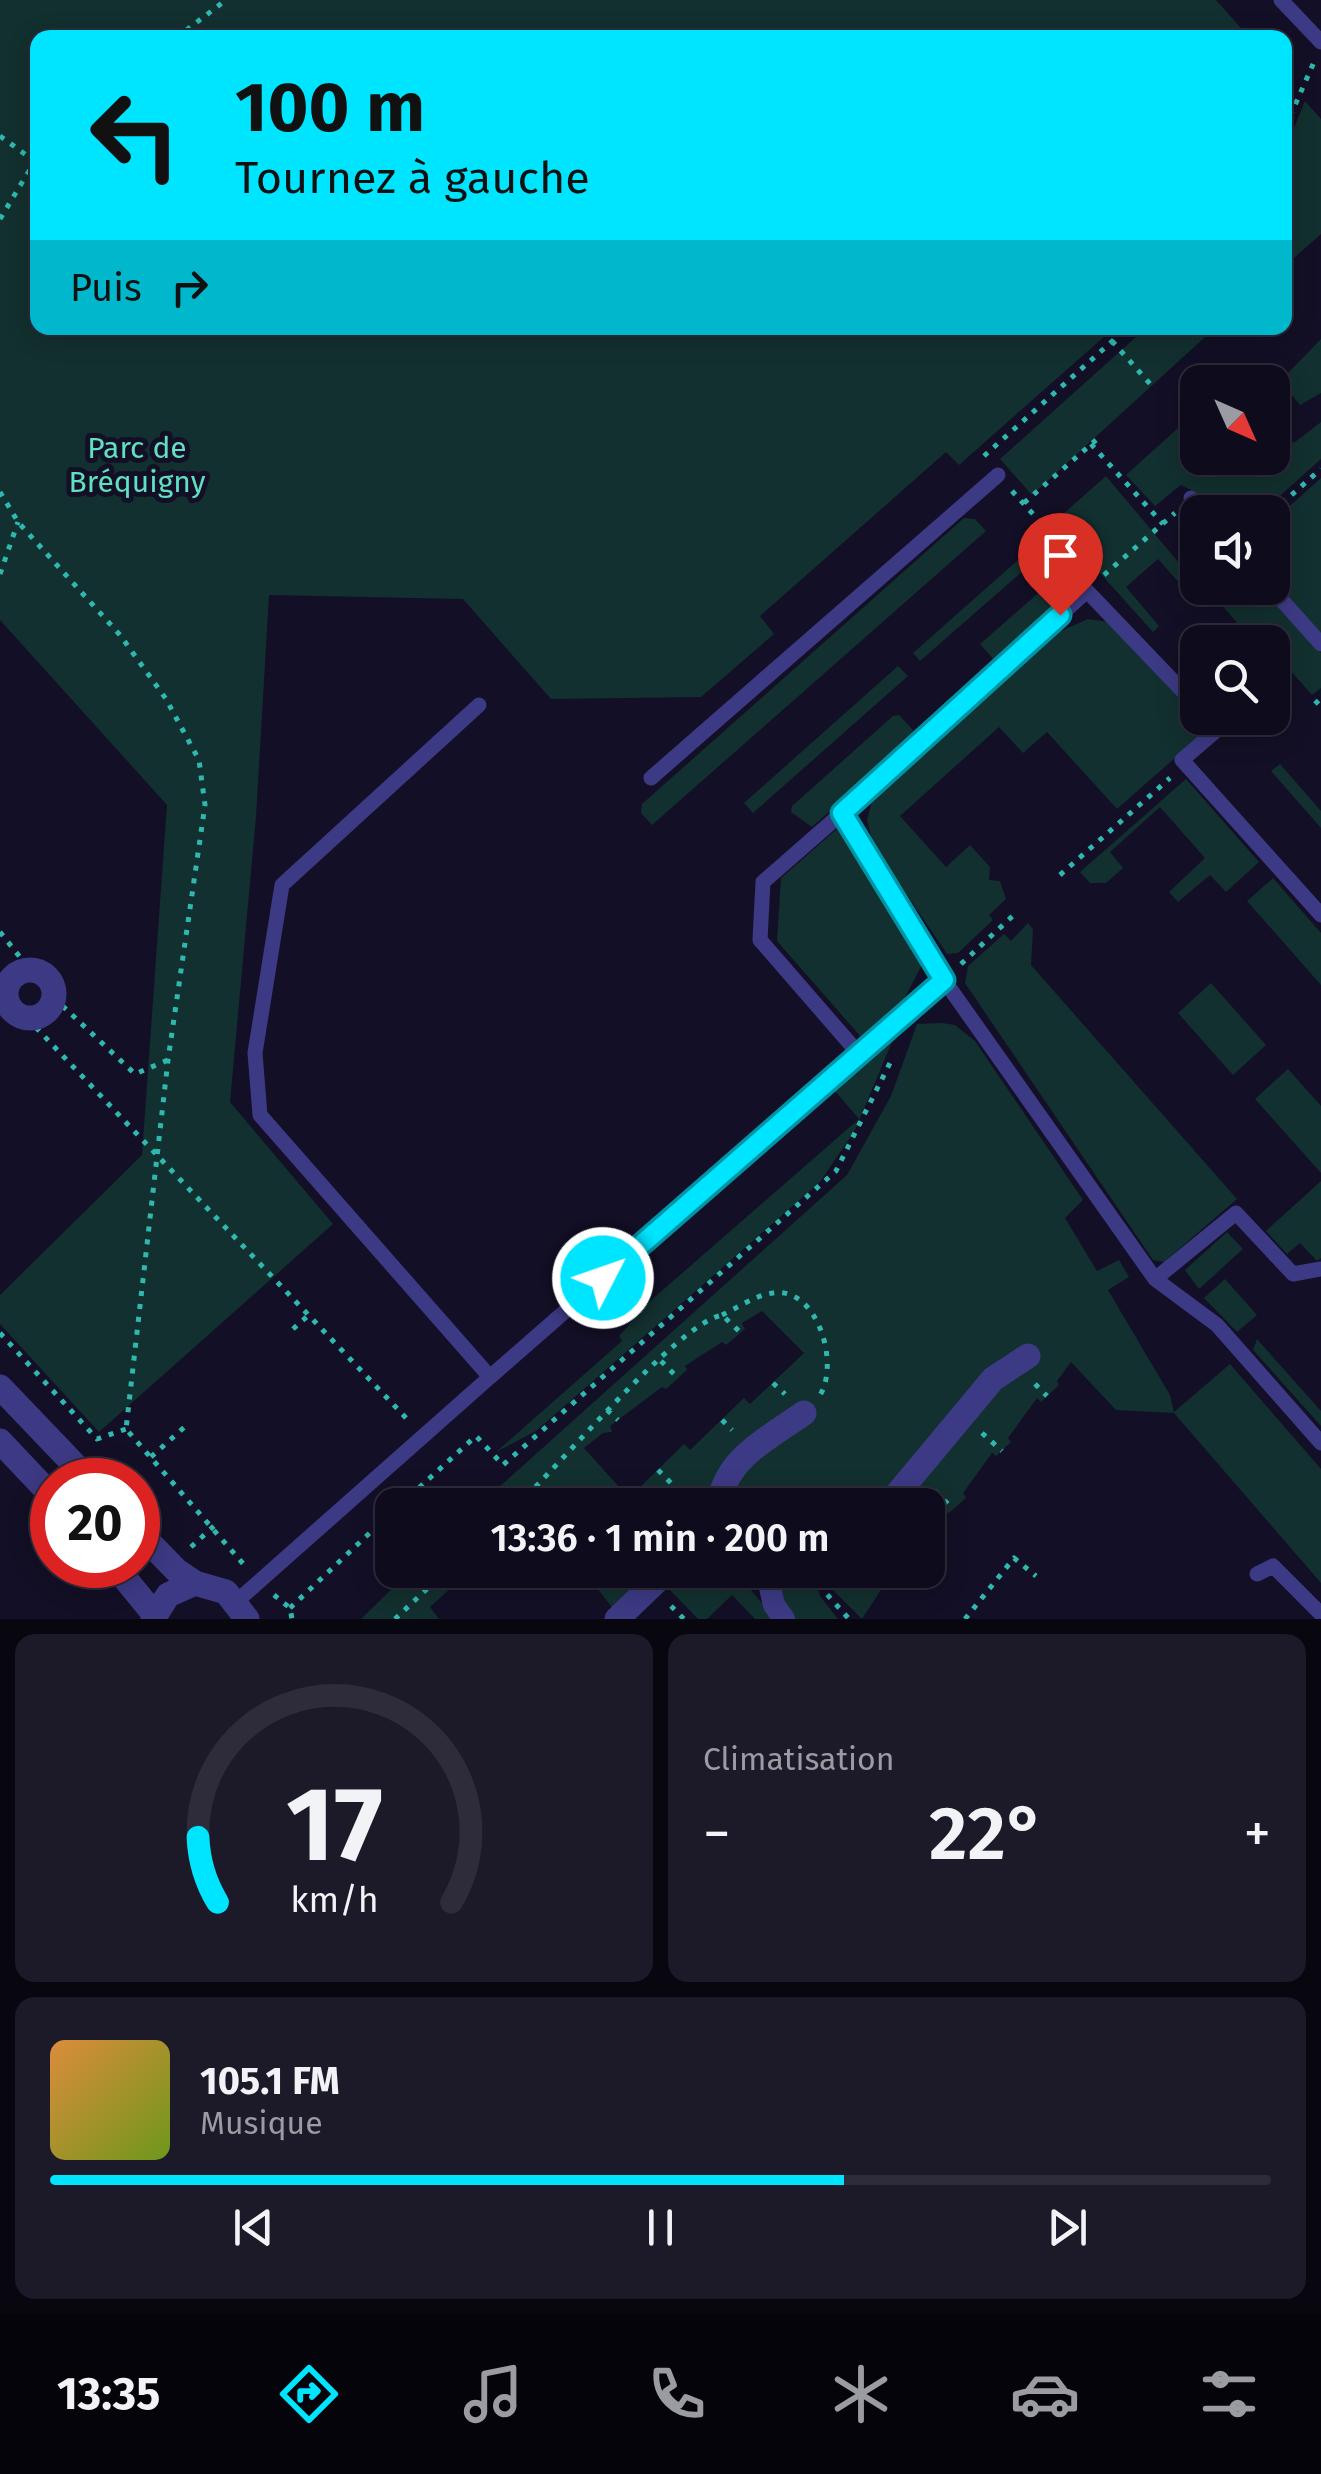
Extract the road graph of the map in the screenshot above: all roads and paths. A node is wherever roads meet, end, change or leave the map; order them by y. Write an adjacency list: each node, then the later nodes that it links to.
1 (226, 0): 3 (path)
2 (1281, 0): 4 (lane)
3 (187, 30)
4 (1321, 44): 5 (path)
5 (1292, 112)
6 (0, 136): 7 (path)
7 (30, 155)
8 (30, 167): 9 (path)
9 (0, 219)
10 (1119, 335): 11 (path)
11 (1112, 341): 12 (path); 13 (path)
12 (1150, 385)
13 (993, 447)
14 (1321, 469): 17 (path)
15 (998, 474): 18 (path); 29 (lane)
16 (0, 492): 20 (path)
17 (1290, 496)
18 (1024, 503): 21 (path); 21 (path)
19 (1180, 508): 21 (path)
20 (18, 522): 22 (path); 41 (path)
21 (1163, 524)
22 (0, 574)
23 (1286, 605): 24 (lane)
24 (1321, 644)
25 (1180, 689): 30 (lane)
26 (479, 705): 52 (lane)
27 (1211, 735): 28 (lane)
28 (1186, 764): 31 (path); 33 (lane)
29 (651, 778)
30 (842, 813): 36 (lane); 40 (lane)
31 (1060, 875)
32 (1018, 912): 36 (path)
33 (1321, 915)
34 (0, 932): 35 (path)
35 (31, 971): 37 (street); 38 (street)
36 (944, 980): 39 (lane); 44 (lane)
37 (53, 997): 38 (street); 41 (path)
38 (9, 1006): 42 (path)
39 (912, 1007): 40 (lane); 65 (path)
40 (859, 1054): 52 (lane)
41 (168, 1060): 42 (path)
42 (157, 1155): 45 (path); 59 (path)
43 (1321, 1269): 44 (lane)
44 (1154, 1279): 62 (lane)
45 (311, 1313): 47 (path); 60 (path)
46 (722, 1315): 48 (path); 51 (path); 56 (path)
47 (293, 1329)
48 (741, 1333)
49 (0, 1334): 59 (path)
50 (1028, 1356): 72 (street)
51 (662, 1361): 53 (path); 55 (path)
52 (490, 1377): 60 (lane)
53 (678, 1378)
54 (0, 1387): 64 (street)
55 (607, 1410): 57 (path); 69 (path)
56 (804, 1413): 71 (street)
57 (618, 1420)
58 (189, 1423): 63 (path)
59 (126, 1429): 63 (path)
60 (422, 1436): 65 (path); 78 (lane)
61 (0, 1441): 67 (street)
62 (1321, 1442)
63 (151, 1457): 78 (path)
64 (68, 1458)
65 (446, 1463): 68 (path)
66 (658, 1470): 70 (path)
67 (30, 1473)
68 (419, 1488)
69 (533, 1488)
70 (676, 1488)
71 (724, 1488)
72 (902, 1488)
73 (375, 1528): 87 (path)
74 (160, 1553): 77 (street)
75 (1258, 1574): 85 (lane)
76 (1036, 1576): 92 (path)
77 (195, 1582): 84 (street); 86 (street)
78 (257, 1582): 84 (lane)
79 (132, 1588): 86 (street)
80 (428, 1588): 88 (path)
81 (650, 1588): 89 (street)
82 (770, 1588): 90 (street)
83 (824, 1588): 91 (path)
84 (242, 1610)
85 (1321, 1614)
86 (154, 1617)
87 (292, 1619)
88 (395, 1619)
89 (618, 1619)
90 (784, 1619)
91 (849, 1619)
92 (964, 1619)

